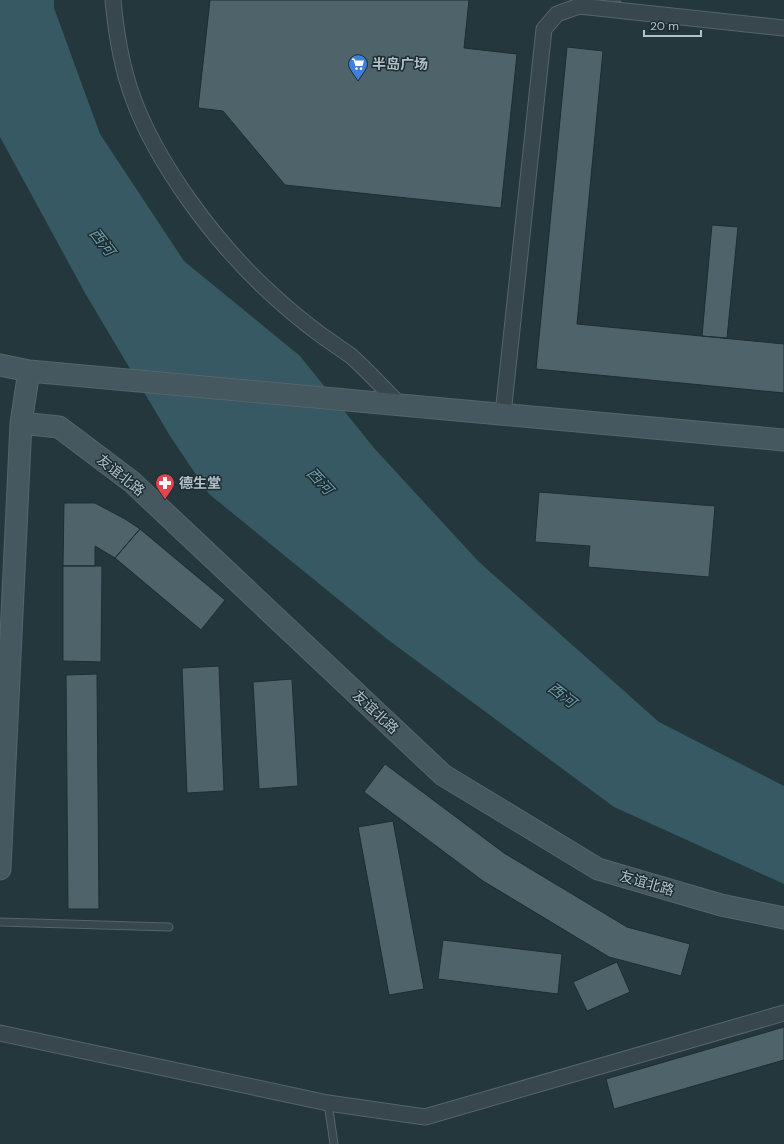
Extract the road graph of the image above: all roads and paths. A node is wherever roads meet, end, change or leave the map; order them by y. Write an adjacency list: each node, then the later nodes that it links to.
1 (112, 0): 5 (street)
2 (784, 28): 6 (street)
3 (0, 366): 4 (main road)
4 (28, 371): 5 (main road); 7 (main road)
5 (400, 405): 6 (main road)
6 (503, 414): 8 (main road)
7 (21, 423): 9 (main road); 11 (main road, 友谊北路)
8 (784, 440)
9 (3, 744): 10 (main road)
10 (0, 869)
11 (784, 918)
12 (0, 922): 13 (lane)
13 (169, 927)
14 (784, 1013): 16 (street)
15 (0, 1033): 16 (street)
16 (328, 1103): 17 (lane)
17 (334, 1144)

